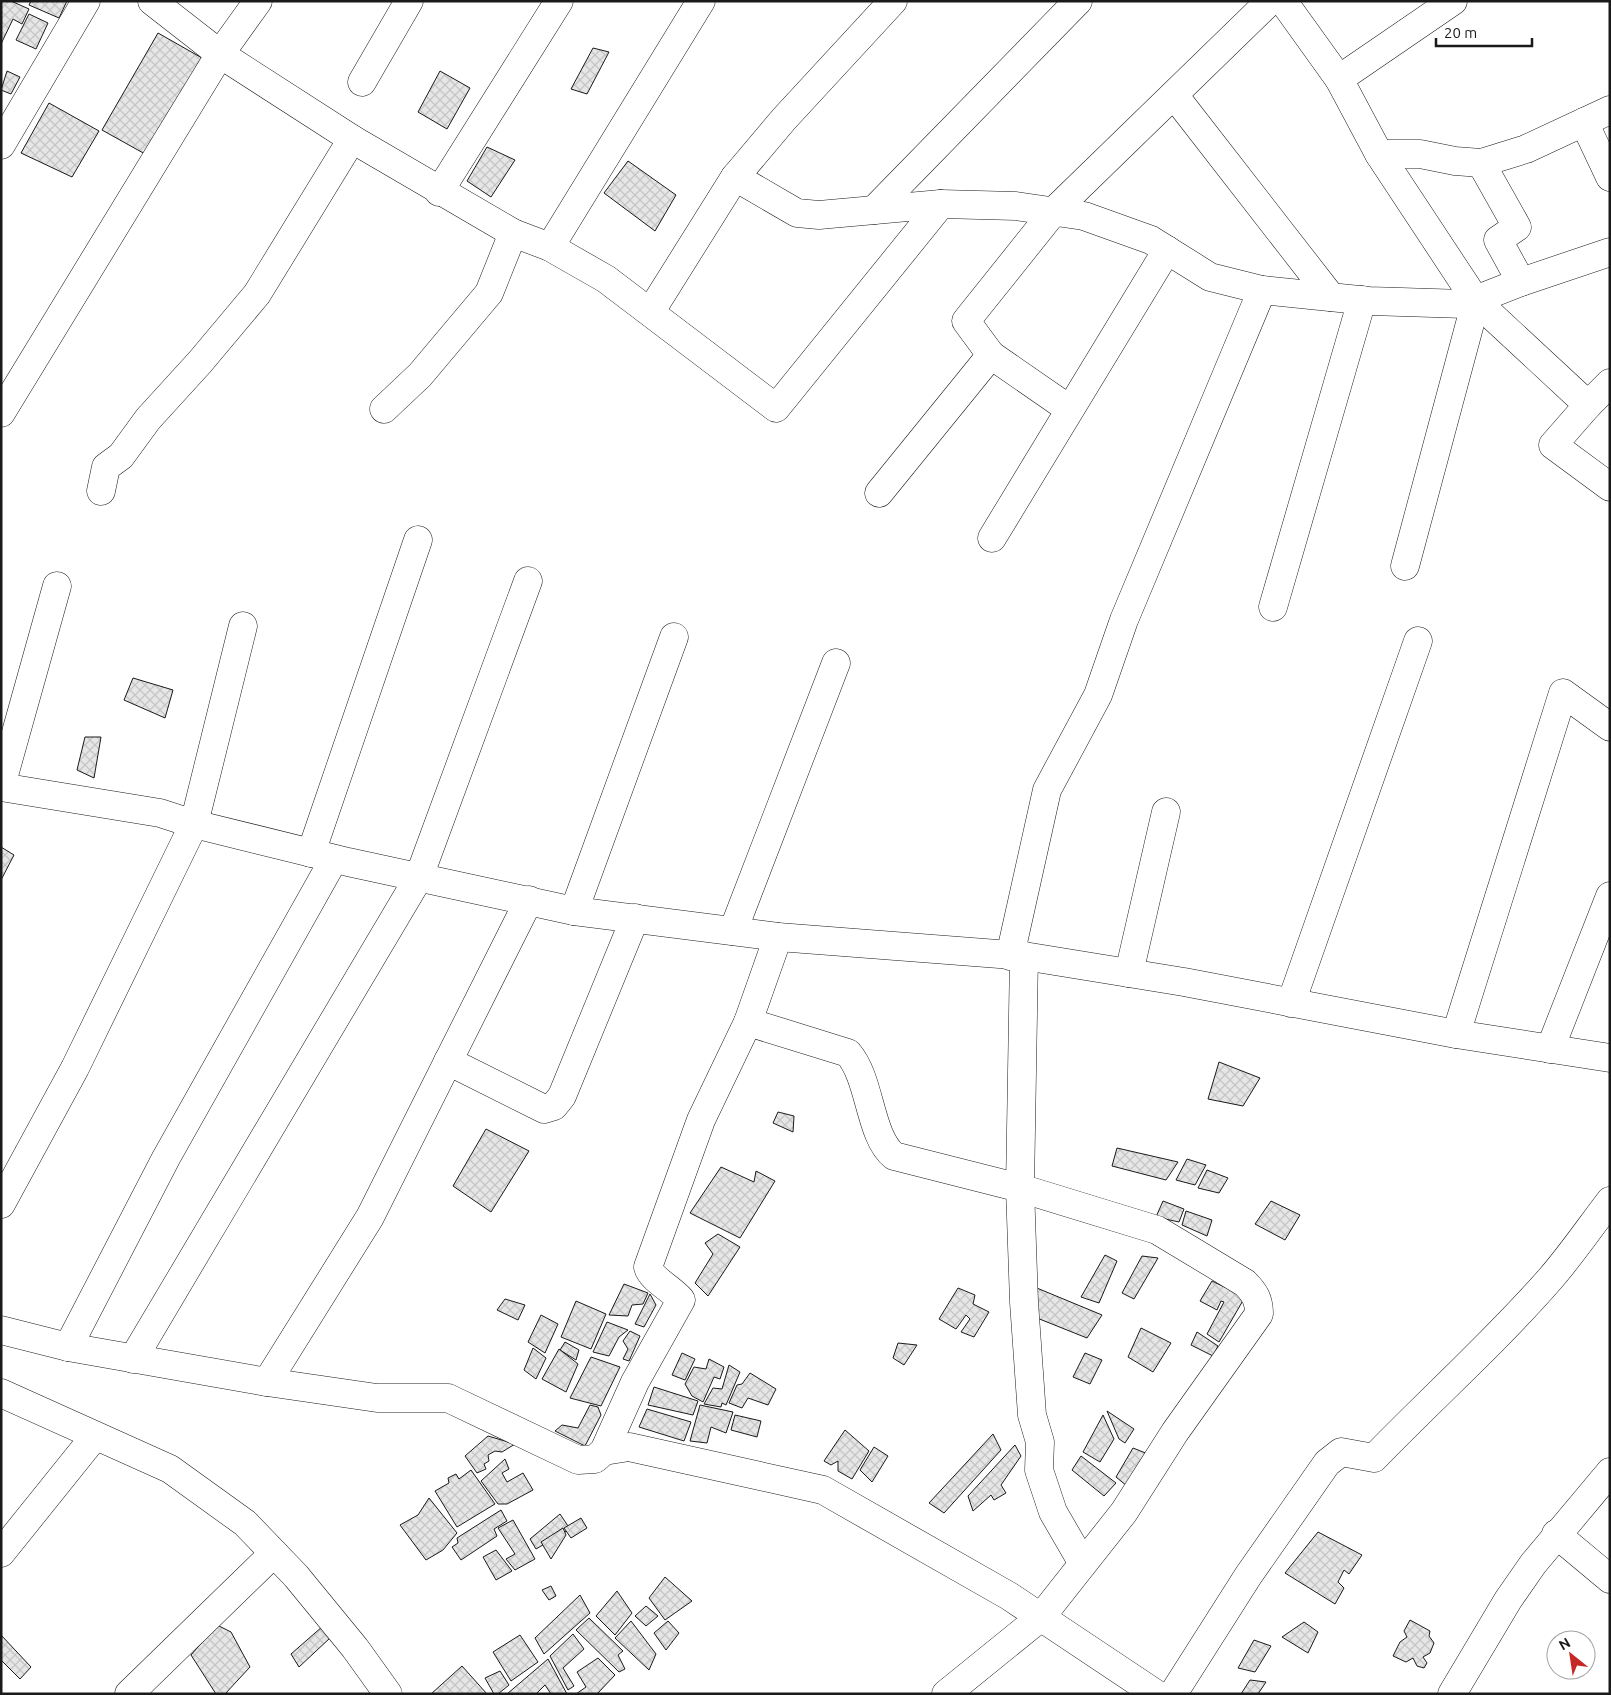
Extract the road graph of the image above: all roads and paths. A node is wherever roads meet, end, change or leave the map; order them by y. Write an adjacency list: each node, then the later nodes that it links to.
1 (86, 1): 19 (street)
2 (152, 1): 12 (street)
3 (258, 1): 12 (street)
4 (408, 1): 14 (street)
5 (559, 1): 24 (street)
6 (701, 1): 29 (street)
7 (892, 1): 22 (street)
8 (1078, 1): 26 (street)
9 (1270, 1): 15 (street)
10 (1283, 1): 13 (street)
11 (1453, 1): 13 (street)
12 (220, 54): 18 (street); 43 (street)
13 (1339, 79): 20 (street)
14 (362, 82)
15 (1174, 95): 27 (street); 34 (street)
16 (1610, 110): 17 (street)
17 (1584, 122): 21 (street); 23 (street)
18 (352, 139): 24 (street); 45 (street)
19 (1, 145)
20 (1379, 154): 21 (street); 36 (street)
21 (1481, 164): 32 (street)
22 (736, 177): 26 (street); 37 (street)
23 (1610, 177)
24 (439, 192): 28 (street)
25 (941, 204): 26 (street); 27 (street); 37 (street)
26 (874, 210)
27 (1054, 211): 30 (street); 38 (street)
28 (513, 233): 29 (street); 41 (street)
29 (550, 247): 37 (street)
30 (1167, 250): 33 (street); 42 (street)
31 (1610, 252): 32 (street)
32 (1521, 282): 36 (street)
33 (1262, 290): 34 (street); 69 (street)
34 (1331, 297): 35 (street)
35 (1362, 300): 36 (street); 52 (street)
36 (1476, 301): 40 (street); 49 (street)
37 (651, 311)
38 (991, 355): 42 (street); 46 (street)
39 (1610, 383): 40 (street)
40 (1588, 405): 44 (street)
41 (384, 408)
42 (1069, 410): 47 (street)
43 (1, 413)
44 (1610, 487)
45 (101, 491)
46 (880, 494)
47 (992, 538)
48 (418, 540): 61 (street)
49 (1405, 566)
50 (528, 581): 62 (street)
51 (57, 586): 58 (street)
52 (1273, 607)
53 (244, 626): 60 (street)
54 (674, 637): 65 (street)
55 (1418, 641): 71 (street)
56 (836, 663): 67 (street)
57 (1610, 728): 73 (street)
58 (1, 787): 60 (street)
59 (1166, 812): 70 (street)
60 (194, 824): 61 (street); 79 (street)
61 (322, 856): 62 (street); 81 (street)
62 (419, 877): 64 (street); 82 (street)
63 (1610, 896): 74 (street)
64 (529, 900): 65 (street); 76 (street)
65 (574, 911): 66 (street)
66 (635, 918): 67 (street); 76 (street)
67 (733, 931): 68 (street)
68 (778, 937): 69 (street); 72 (street)
69 (1017, 956): 70 (street); 77 (street)
70 (1129, 973): 71 (street)
71 (1291, 1002): 73 (street)
72 (748, 1022): 77 (street); 86 (street)
73 (1456, 1034): 74 (street)
74 (1550, 1049): 75 (street)
75 (1610, 1058)
76 (448, 1061): 83 (street)
77 (1020, 1188): 91 (street); 91 (street)
78 (1610, 1201): 98 (street)
79 (1, 1204)
80 (1, 1330): 81 (street)
81 (68, 1347): 82 (street)
82 (133, 1359): 83 (street)
83 (268, 1382): 86 (street)
84 (1, 1393): 85 (street)
85 (95, 1436): 89 (street); 90 (street)
86 (604, 1452): 93 (street)
87 (1610, 1472): 88 (street)
88 (1556, 1534): 92 (street); 99 (street)
89 (1, 1553)
90 (274, 1553): 94 (street); 95 (street)
91 (1082, 1562): 93 (street)
92 (1610, 1579)
93 (1041, 1617): 96 (street); 97 (street)
94 (378, 1690)
95 (129, 1694)
96 (946, 1694)
97 (1156, 1694)
98 (1173, 1694)
99 (1452, 1694)

